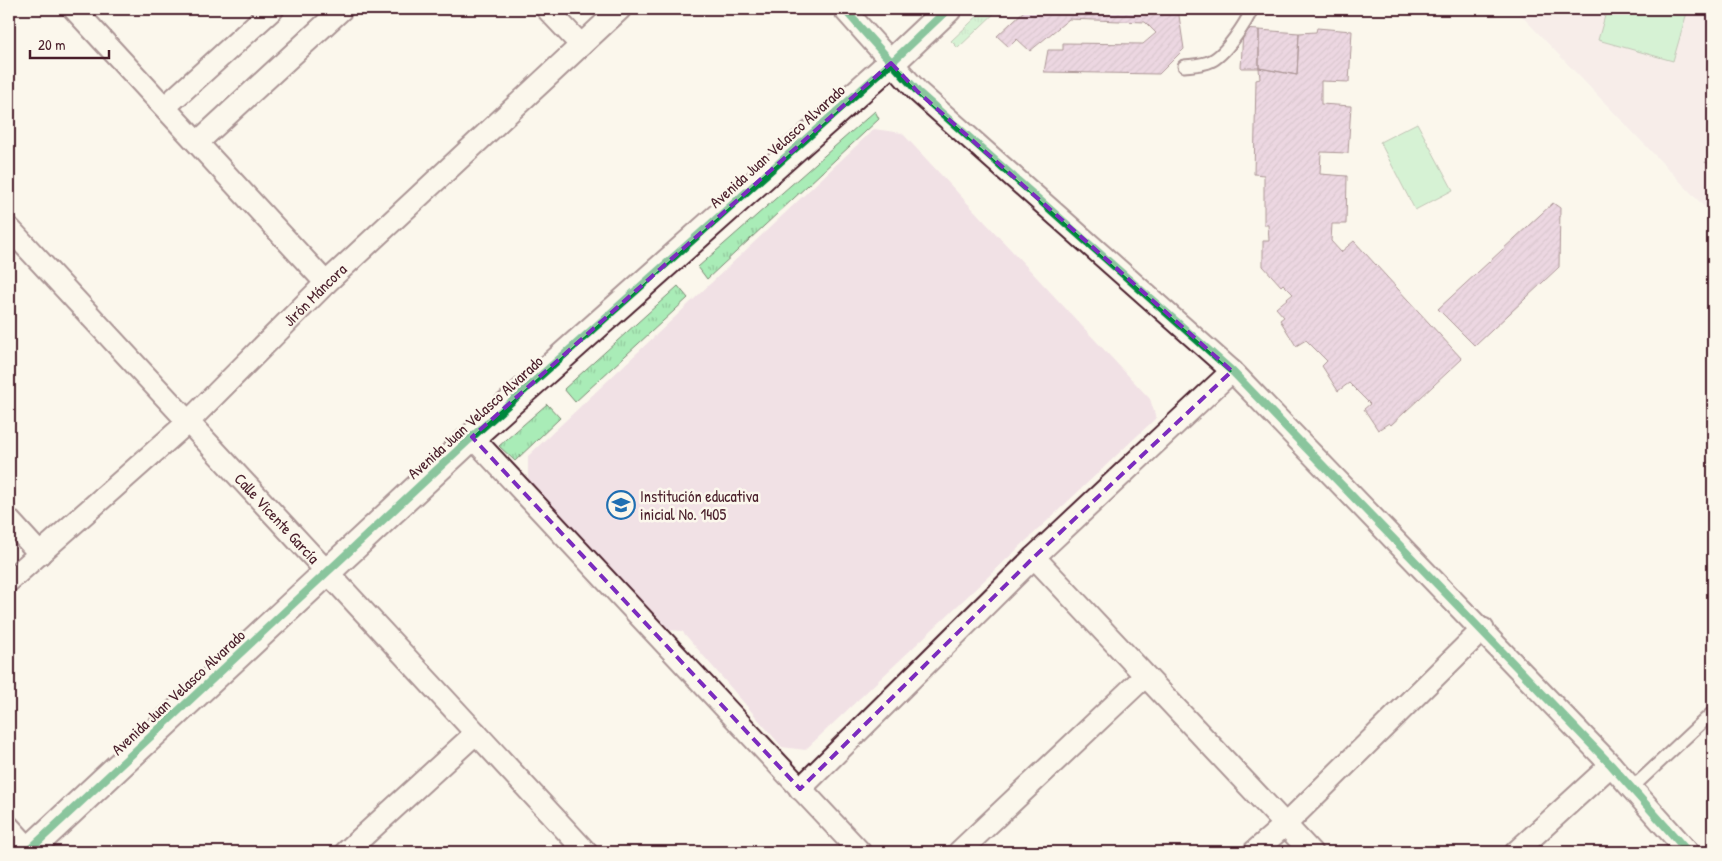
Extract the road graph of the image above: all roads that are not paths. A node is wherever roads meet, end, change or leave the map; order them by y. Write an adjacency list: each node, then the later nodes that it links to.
1 (74, 9): 12 (street)
2 (273, 9): 12 (street)
3 (342, 9): 13 (street)
4 (547, 9): 9 (street)
5 (620, 9): 9 (street, Jirón Máncora)
6 (844, 9): 10 (street)
7 (948, 9): 10 (street, Avenida Juan Velasco Alvarado)
8 (1252, 9): 11 (lane)
9 (581, 45): 15 (street, Jirón Máncora)
10 (891, 63): 16 (street); 18 (street, Avenida Juan Velasco Alvarado)
11 (1184, 66)
12 (165, 107): 13 (street)
13 (198, 142): 15 (street)
14 (9, 228): 17 (street, Calle Vicente García)
15 (326, 283): 17 (street, Jirón Máncora)
16 (1232, 370): 21 (street); 24 (street)
17 (188, 422): 20 (street, Jirón Máncora); 22 (street, Calle Vicente García)
18 (472, 437): 22 (street, Avenida Juan Velasco Alvarado); 29 (street)
19 (9, 520): 20 (street)
20 (40, 554): 23 (street, Jirón Máncora)
21 (1034, 557): 25 (street); 29 (street)
22 (328, 572): 27 (street, Calle Vicente García); 33 (street, Avenida Juan Velasco Alvarado)
23 (9, 581)
24 (1483, 629): 28 (street); 31 (street)
25 (1144, 676): 31 (street); 37 (street)
26 (1713, 712): 30 (lane)
27 (476, 733): 34 (street); 35 (street, Calle Vicente García)
28 (1611, 765): 30 (street); 40 (street)
29 (800, 788): 36 (street)
30 (1632, 788): 41 (street)
31 (1286, 824): 38 (street); 39 (street)
32 (9, 828): 33 (street)
33 (29, 851)
34 (346, 852)
35 (586, 852)
36 (860, 852)
37 (959, 852)
38 (1254, 852)
39 (1311, 852)
40 (1516, 852)
41 (1688, 852)

